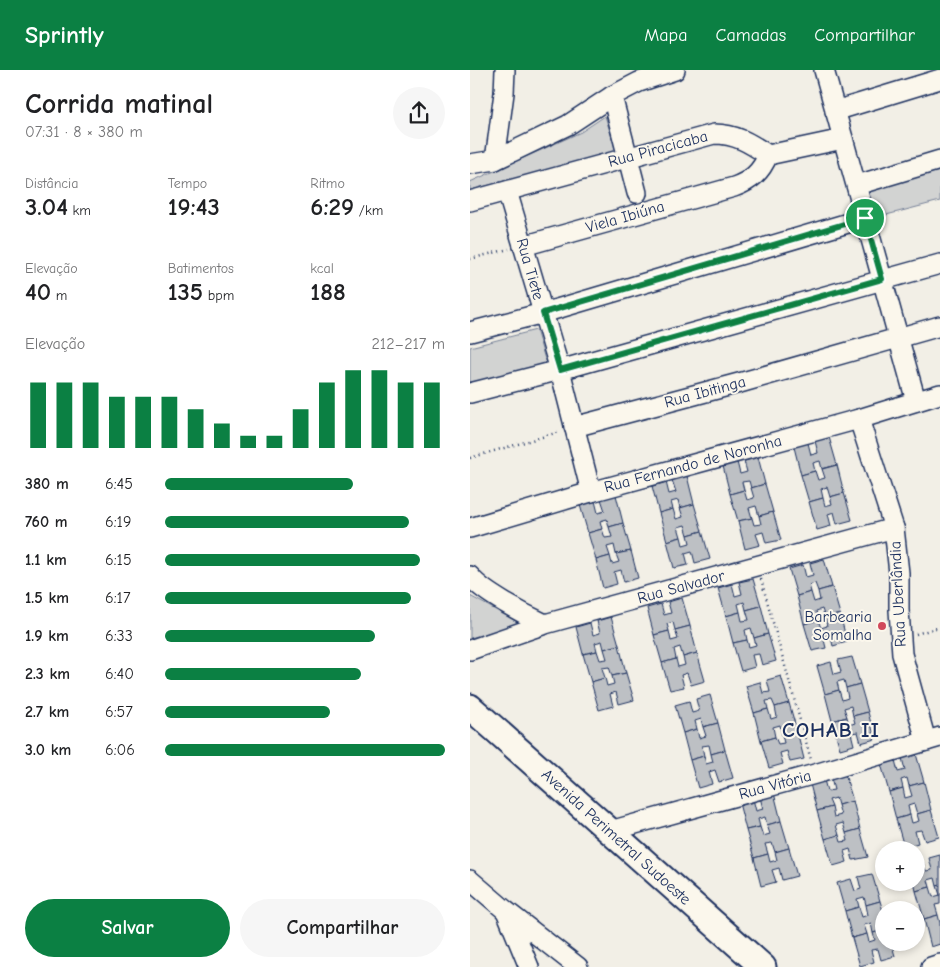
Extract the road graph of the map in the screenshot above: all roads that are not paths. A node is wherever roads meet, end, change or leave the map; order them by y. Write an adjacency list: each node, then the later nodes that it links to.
1 (505, 70): 11 (street)
2 (674, 70): 4 (street)
3 (824, 70): 7 (street)
4 (644, 76): 6 (street)
5 (940, 80): 7 (street)
6 (612, 96): 10 (street); 11 (street)
7 (835, 111): 8 (street)
8 (843, 139): 9 (street); 14 (street)
9 (768, 155): 10 (street, Rua Piracicaba); 19 (street, Viela Ibiúna)
10 (627, 157): 15 (street, Rua Piracicaba); 16 (street)
11 (495, 160): 13 (street)
12 (940, 160): 14 (street)
13 (470, 164)
14 (857, 186): 18 (street)
15 (507, 191): 17 (street, Rua Piracicaba); 19 (street, Rua Tiete)
16 (637, 193)
17 (470, 201)
18 (865, 218): 21 (street); 22 (street)
19 (523, 246): 22 (street, Rua Tiete)
20 (940, 264): 21 (street)
21 (882, 279): 25 (street); 26 (street)
22 (543, 313): 24 (street); 26 (street, Rua Tiete)
23 (940, 326): 25 (street, Rua Ibitinga)
24 (470, 332)
25 (897, 338): 29 (street); 31 (street, Rua Ibitinga)
26 (560, 370): 27 (street); 31 (street, Rua Tiete)
27 (470, 393)
28 (940, 394): 29 (street, Rua Fernando de Noronha)
29 (916, 401): 30 (street, Rua Fernando de Noronha)
30 (859, 419): 32 (street, Rua Fernando de Noronha); 34 (street, Rua Uberlândia)
31 (574, 427): 32 (street, Rua Tiete)
32 (591, 492): 33 (street, Rua Fernando de Noronha)
33 (470, 528)
34 (894, 528): 36 (street, Rua Salvador); 39 (street, Rua Uberlândia)
35 (470, 576): 36 (street)
36 (544, 624): 37 (street, Rua Salvador)
37 (470, 650)
38 (470, 707): 40 (main road, Avenida Perimetral Sudoeste)
39 (933, 739): 40 (street, Rua Vitória)
40 (610, 831): 46 (main road, Avenida Perimetral Sudoeste)
41 (470, 880): 42 (street)
42 (505, 910): 44 (street); 45 (street)
43 (940, 964): 47 (street)
44 (529, 967)
45 (578, 967)
46 (763, 967)
47 (931, 967)

